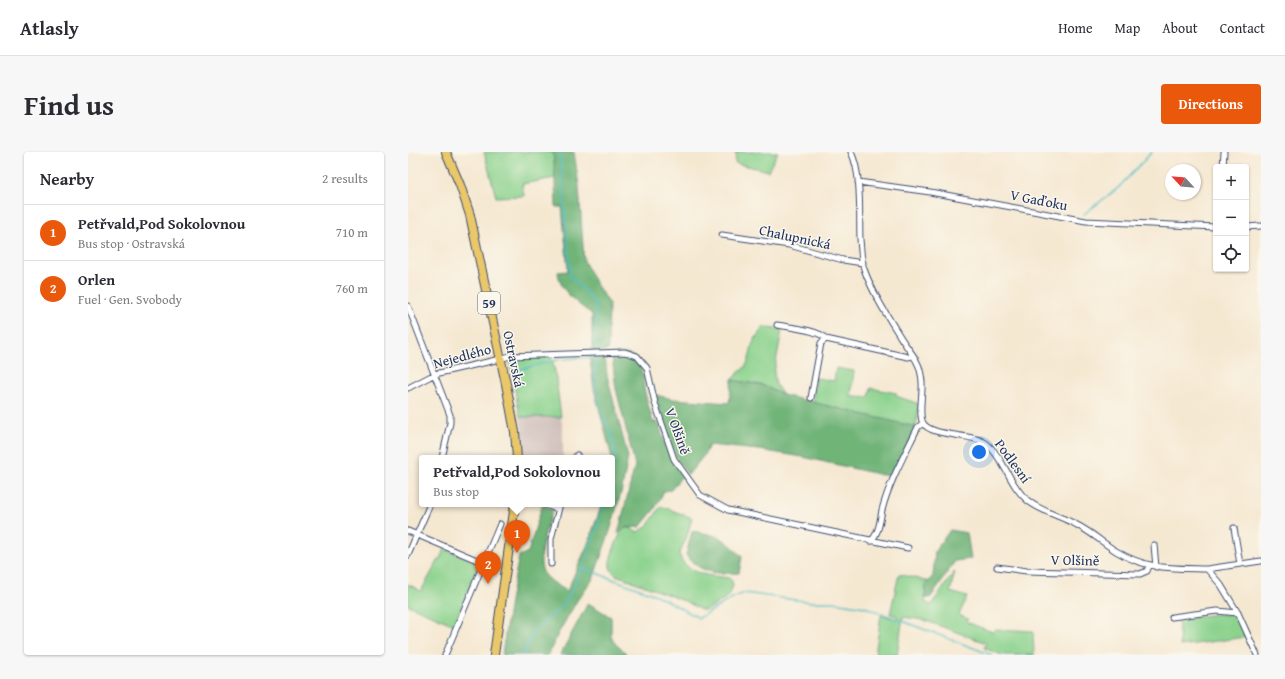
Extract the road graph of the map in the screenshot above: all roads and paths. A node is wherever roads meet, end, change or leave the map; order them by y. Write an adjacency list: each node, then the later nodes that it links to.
1 (446, 152): 15 (main road, Ostravská / 59)
2 (852, 152): 5 (street)
3 (1224, 152): 4 (street)
4 (1223, 164)
5 (858, 182): 7 (street, V Gaďoku); 10 (street)
6 (1261, 226): 8 (street)
7 (1213, 227)
8 (1249, 227)
9 (722, 235): 10 (street, Chalupnická)
10 (863, 263): 14 (street)
11 (408, 306): 16 (street)
12 (777, 325): 13 (street)
13 (826, 339): 14 (street); 18 (street)
14 (912, 356): 19 (street)
15 (501, 358): 16 (street, Nejedlého); 21 (main road, Ostravská / 59); 29 (street, V Olšině)
16 (435, 374): 17 (street, Nejedlého); 20 (street)
17 (408, 388)
18 (811, 398)
19 (923, 423): 29 (street); 37 (street, Podlesní)
20 (443, 455)
21 (517, 455)
22 (429, 507): 28 (street)
23 (515, 507): 45 (main road)
24 (559, 507): 35 (street)
25 (500, 524): 34 (street)
26 (1234, 528): 36 (street)
27 (408, 531): 28 (street)
28 (417, 534): 32 (street); 34 (street)
29 (871, 541): 31 (street, V Olšině)
30 (1154, 545): 39 (street)
31 (908, 548)
32 (408, 555)
33 (1261, 561): 36 (street, Podlesní)
34 (484, 564): 44 (street)
35 (550, 564)
36 (1240, 564): 40 (street, Podlesní)
37 (1149, 566): 38 (street, V Olšině); 39 (street, Podlesní)
38 (997, 567)
39 (1156, 567): 40 (street, Podlesní)
40 (1206, 569): 41 (street)
41 (1238, 613): 42 (street); 43 (street)
42 (1172, 617)
43 (1258, 654)
44 (445, 655)
45 (494, 655)

